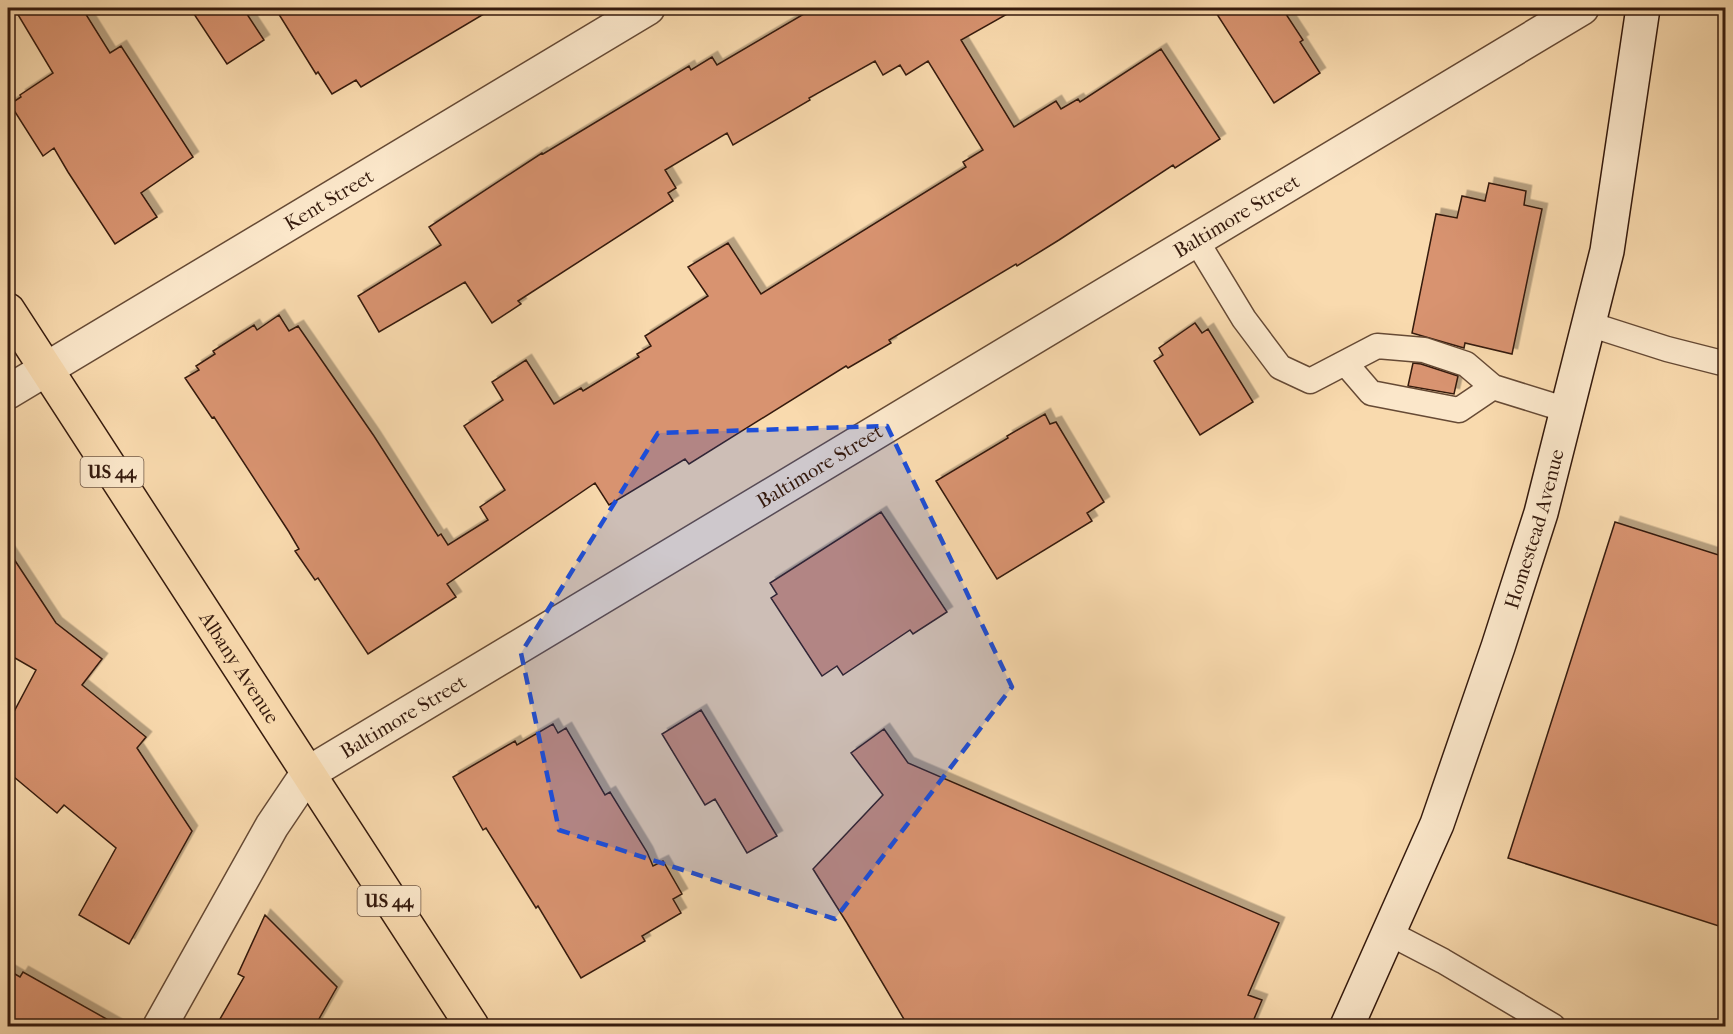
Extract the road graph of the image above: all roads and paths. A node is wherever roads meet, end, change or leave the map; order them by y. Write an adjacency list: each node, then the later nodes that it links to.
1 (648, 8): 9 (street, Kent Street)
2 (1582, 8): 4 (street, Baltimore Street)
3 (1643, 8): 6 (street, Homestead Avenue)
4 (1196, 240): 7 (lane); 13 (street, Baltimore Street)
5 (8, 310): 9 (highway, Albany Avenue / US 44)
6 (1589, 324): 8 (lane); 12 (street, Homestead Avenue)
7 (1346, 364): 10 (lane); 10 (lane)
8 (1725, 364)
9 (46, 369): 11 (street, Kent Street); 13 (highway, Albany Avenue / US 44)
10 (1493, 387): 12 (lane)
11 (8, 392)
12 (1567, 410): 14 (street, Homestead Avenue)
13 (308, 774): 15 (street, Baltimore Street); 16 (highway, Albany Avenue / US 44)
14 (1389, 933): 17 (street, Homestead Avenue); 18 (lane)
15 (160, 1026)
16 (472, 1026)
17 (1347, 1026)
18 (1553, 1026)

